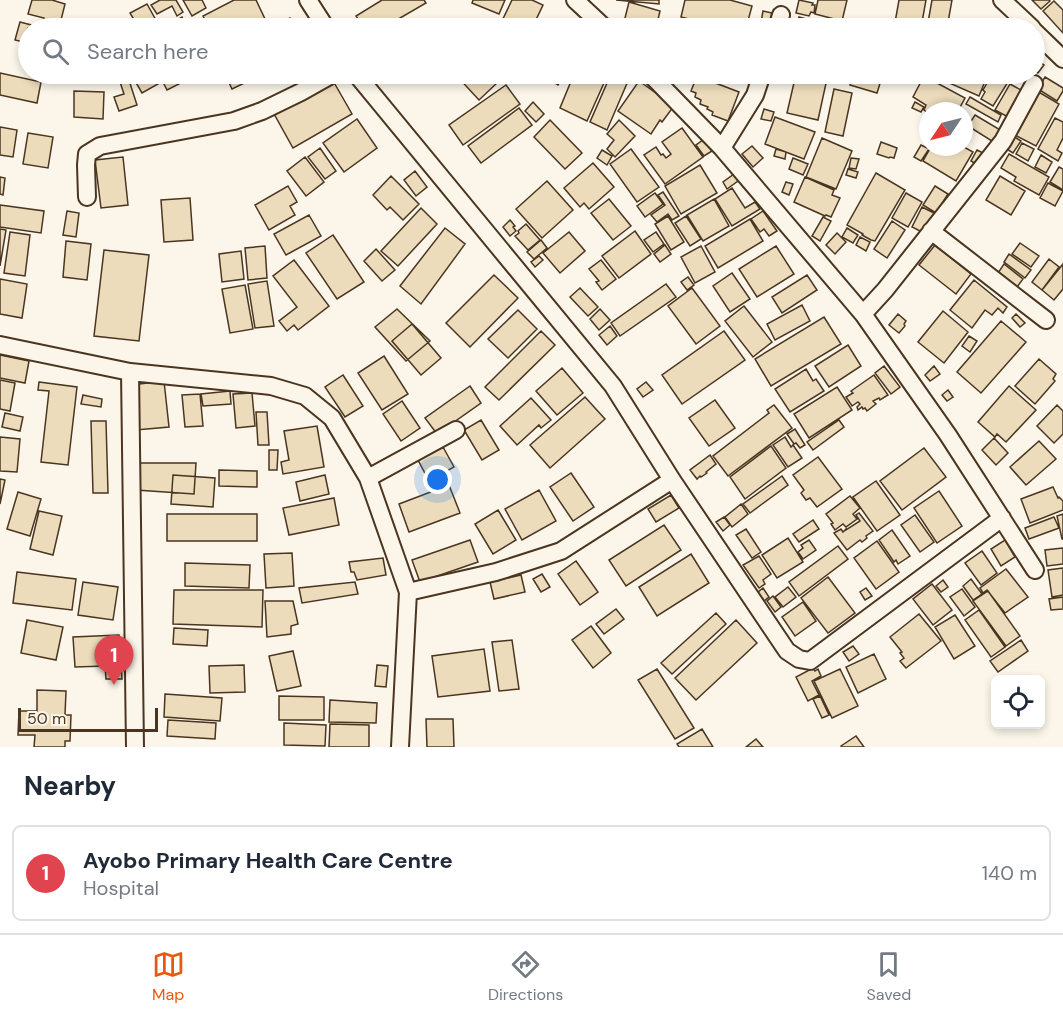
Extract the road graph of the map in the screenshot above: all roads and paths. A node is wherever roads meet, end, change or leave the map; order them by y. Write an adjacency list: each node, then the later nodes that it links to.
1 (308, 0): 4 (street)
2 (575, 0): 5 (street)
3 (1002, 0): 6 (street)
4 (320, 18)
5 (594, 18)
6 (1021, 18)
7 (1045, 42): 8 (street)
8 (1063, 59)
9 (315, 84): 15 (street)
10 (364, 84): 23 (street)
11 (660, 84): 14 (street)
12 (759, 84): 14 (street)
13 (1034, 84): 16 (street)
14 (722, 148): 17 (street)
15 (87, 197)
16 (931, 231): 17 (street); 18 (street)
17 (863, 314): 24 (street)
18 (1046, 320)
19 (0, 345): 20 (street)
20 (130, 372): 22 (street); 27 (street)
21 (456, 430): 22 (street)
22 (368, 478): 26 (street)
23 (672, 480): 24 (street); 26 (street)
24 (1002, 518): 25 (street)
25 (1035, 570)
26 (408, 592): 28 (street)
27 (135, 747)
28 (400, 747)

